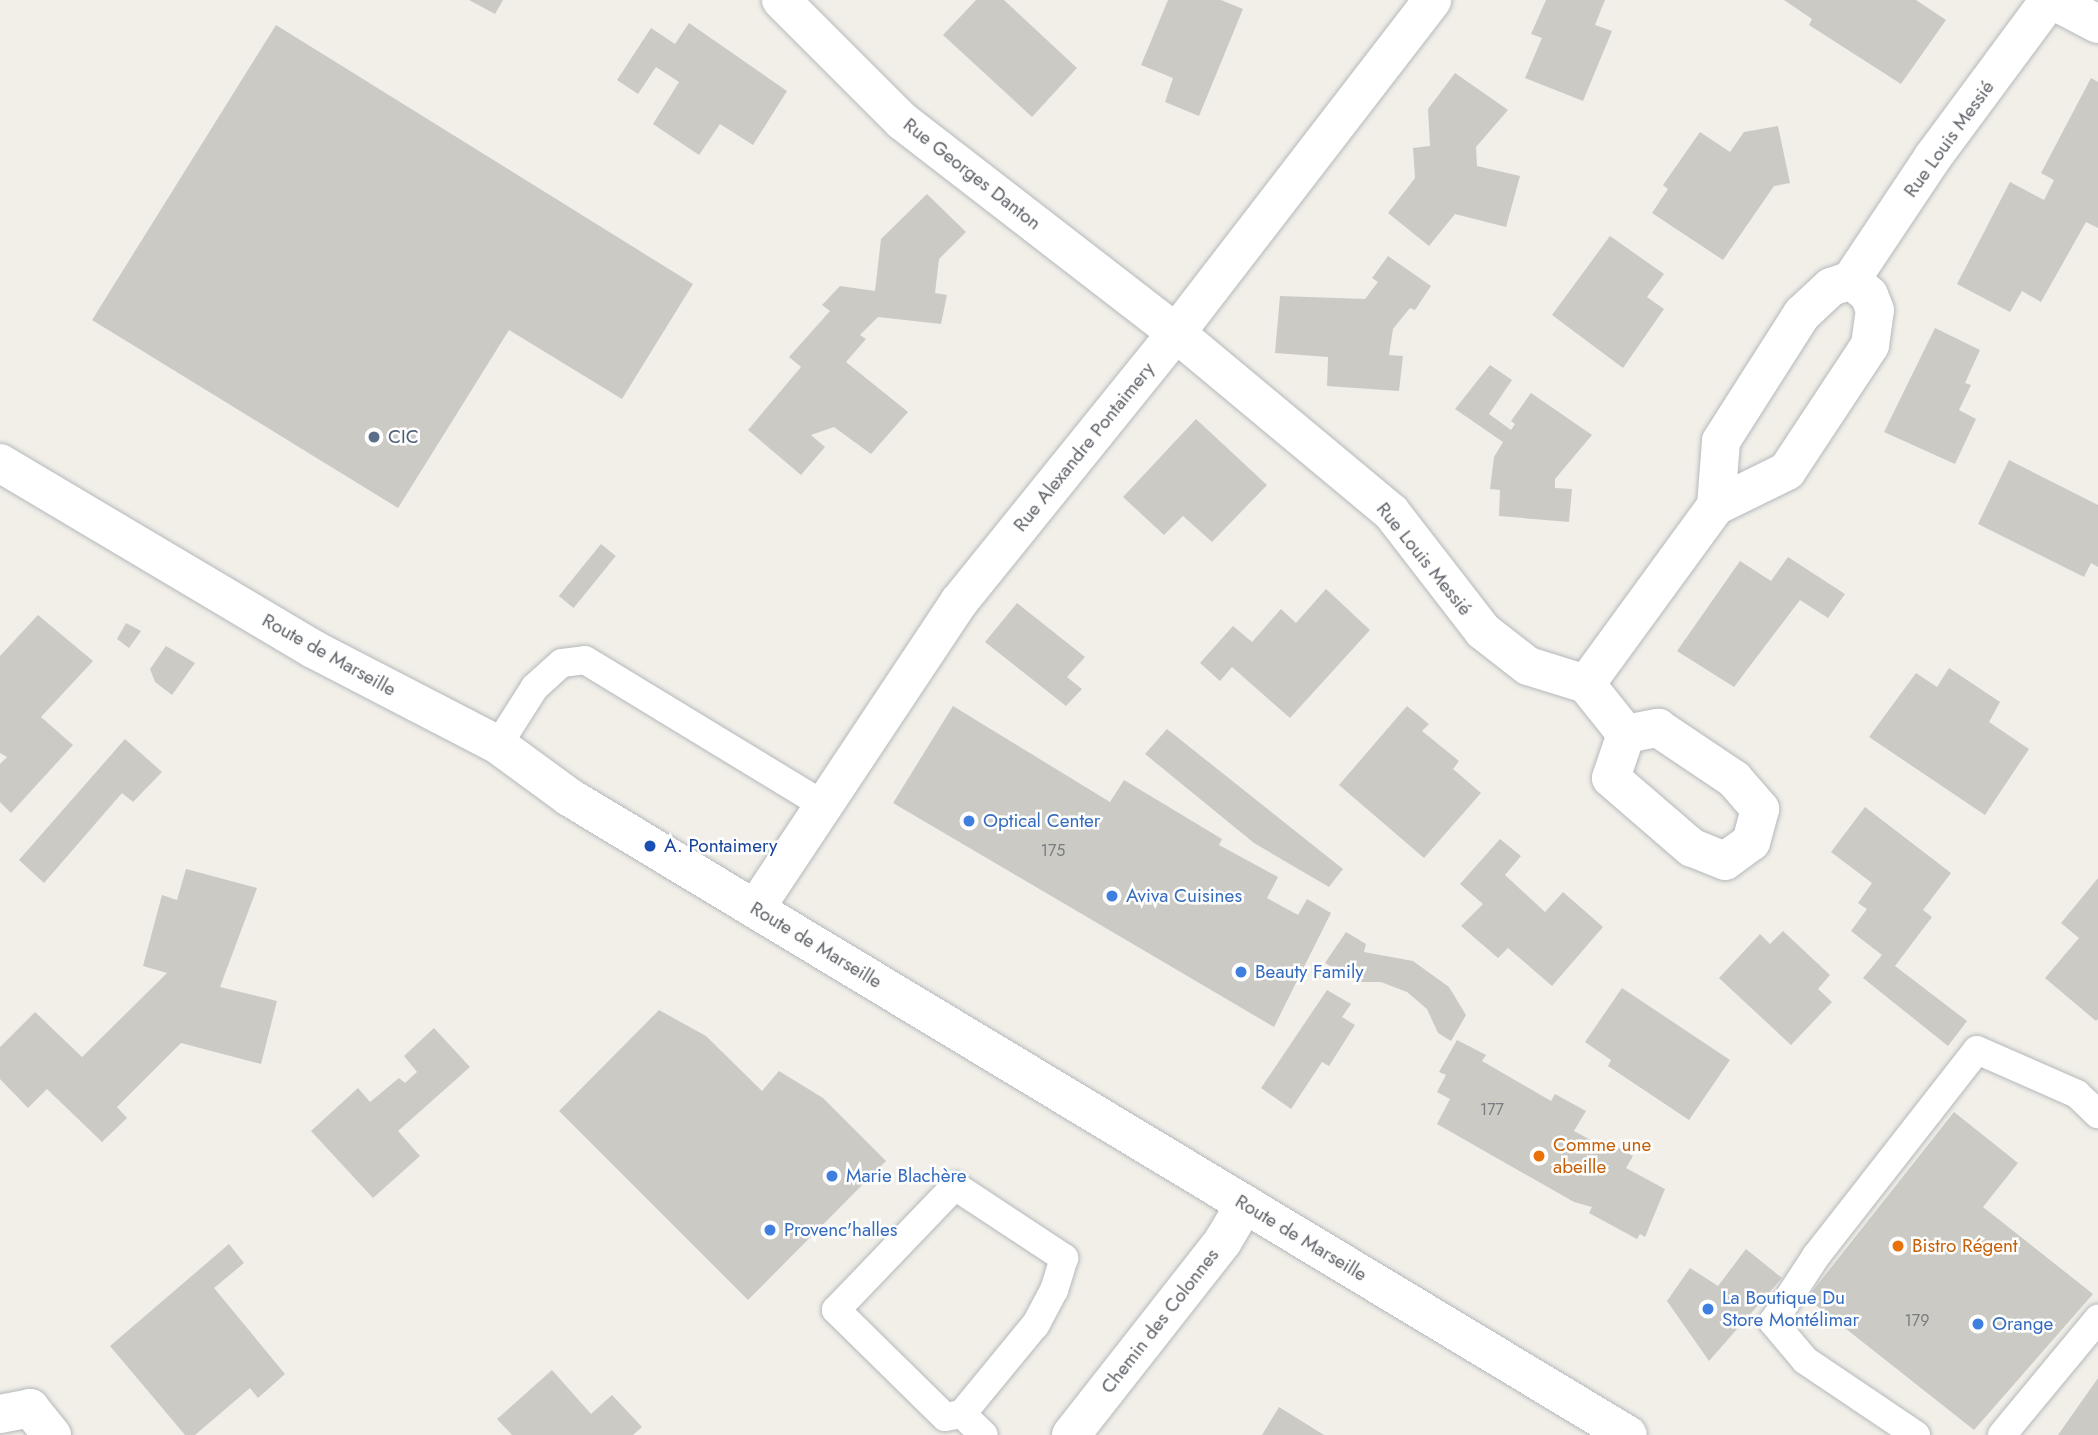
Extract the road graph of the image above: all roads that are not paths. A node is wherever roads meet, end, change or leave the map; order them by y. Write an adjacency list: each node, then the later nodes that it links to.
1 (781, 0): 6 (street, Rue Georges Danton)
2 (1432, 0): 6 (street, Rue Alexandre Pontaimery)
3 (2051, 0): 4 (street); 5 (street, Rue Louis Messié)
4 (2098, 24)
5 (1851, 280): 8 (street, Rue Louis Messié); 8 (street)
6 (1176, 333): 9 (street, Rue Louis Messié); 12 (street, Rue Alexandre Pontaimery)
7 (0, 463): 11 (street, Route de Marseille)
8 (1716, 506): 9 (street)
9 (1586, 684): 10 (street)
10 (1626, 734)
11 (498, 745): 12 (lane); 13 (street, Route de Marseille)
12 (825, 806): 13 (street, Rue Alexandre Pontaimery)
13 (755, 909): 15 (street, Route de Marseille)
14 (2098, 1114): 23 (lane)
15 (1245, 1204): 21 (street, Chemin des Colonnes); 22 (street, Route de Marseille)
16 (2098, 1319): 24 (lane)
17 (0, 1414): 19 (street)
18 (962, 1414): 18 (lane); 20 (lane)
19 (52, 1435)
20 (984, 1435)
21 (1071, 1435)
22 (1628, 1435)
23 (1916, 1435)
24 (2002, 1435)

